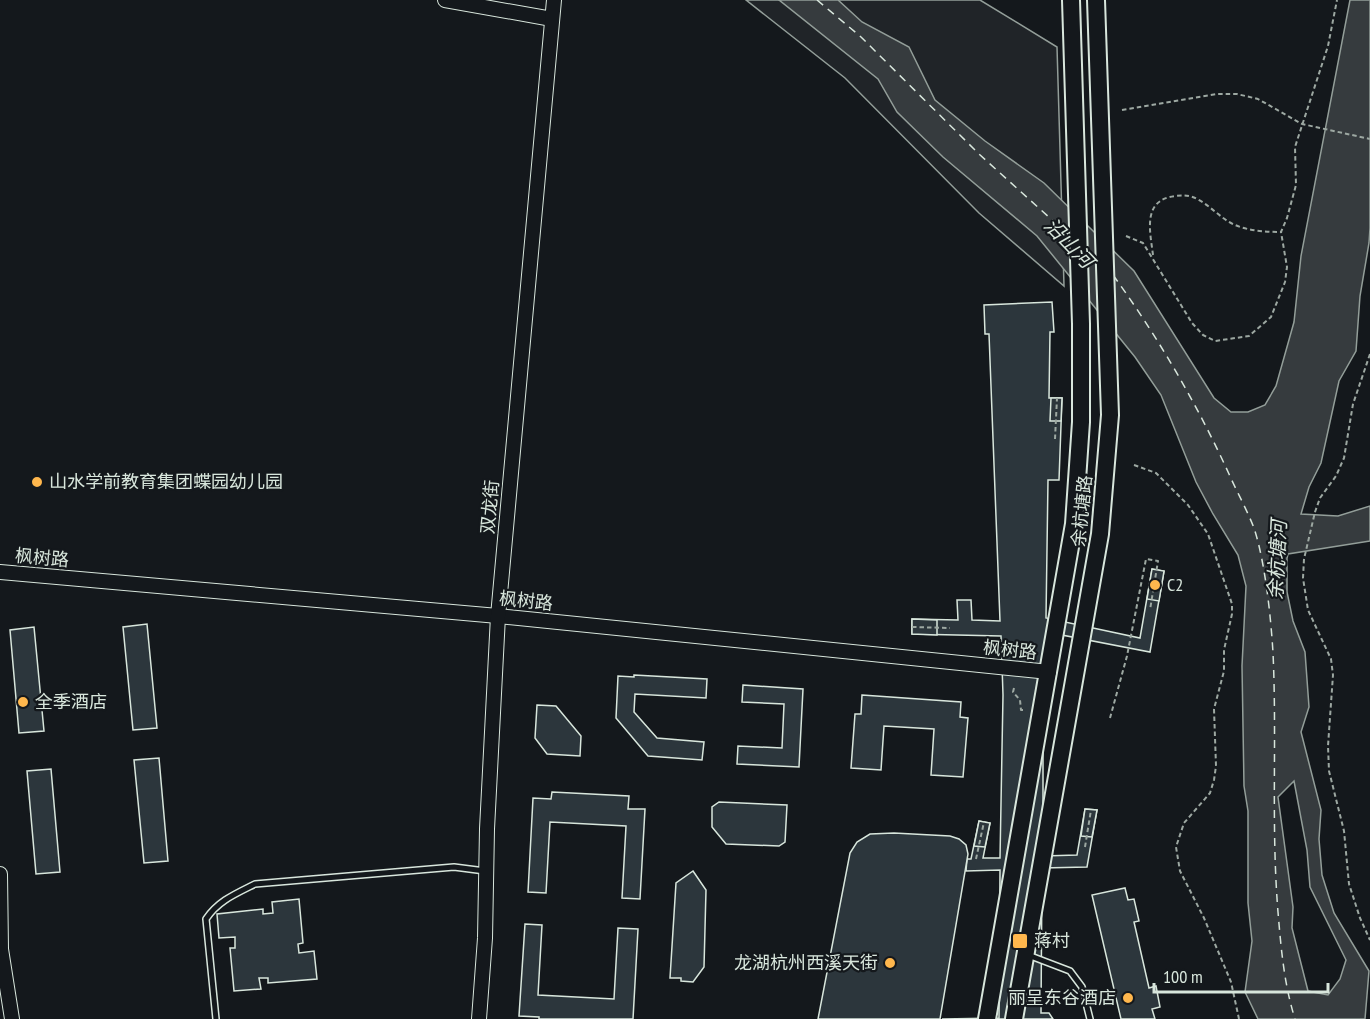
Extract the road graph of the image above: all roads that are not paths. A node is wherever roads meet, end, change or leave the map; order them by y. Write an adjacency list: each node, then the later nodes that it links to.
1 (446, 0): 5 (street)
2 (554, 0): 5 (street, 双龙街)
3 (1071, 0): 8 (main road, 余杭塘路)
4 (1096, 0): 11 (main road, 余杭塘路)
5 (552, 20): 7 (street, 双龙街)
6 (0, 572): 7 (street, 枫树路)
7 (498, 616): 8 (street, 枫树路); 9 (street, 双龙街)
8 (1049, 672): 15 (main road, 余杭塘路)
9 (486, 871): 13 (lane); 14 (street, 双龙街)
10 (0, 874): 12 (street)
11 (1025, 954): 16 (main road, 余杭塘路); 17 (lane)
12 (12, 1019)
13 (216, 1019)
14 (479, 1019)
15 (987, 1019)
16 (1014, 1019)
17 (1090, 1019)

